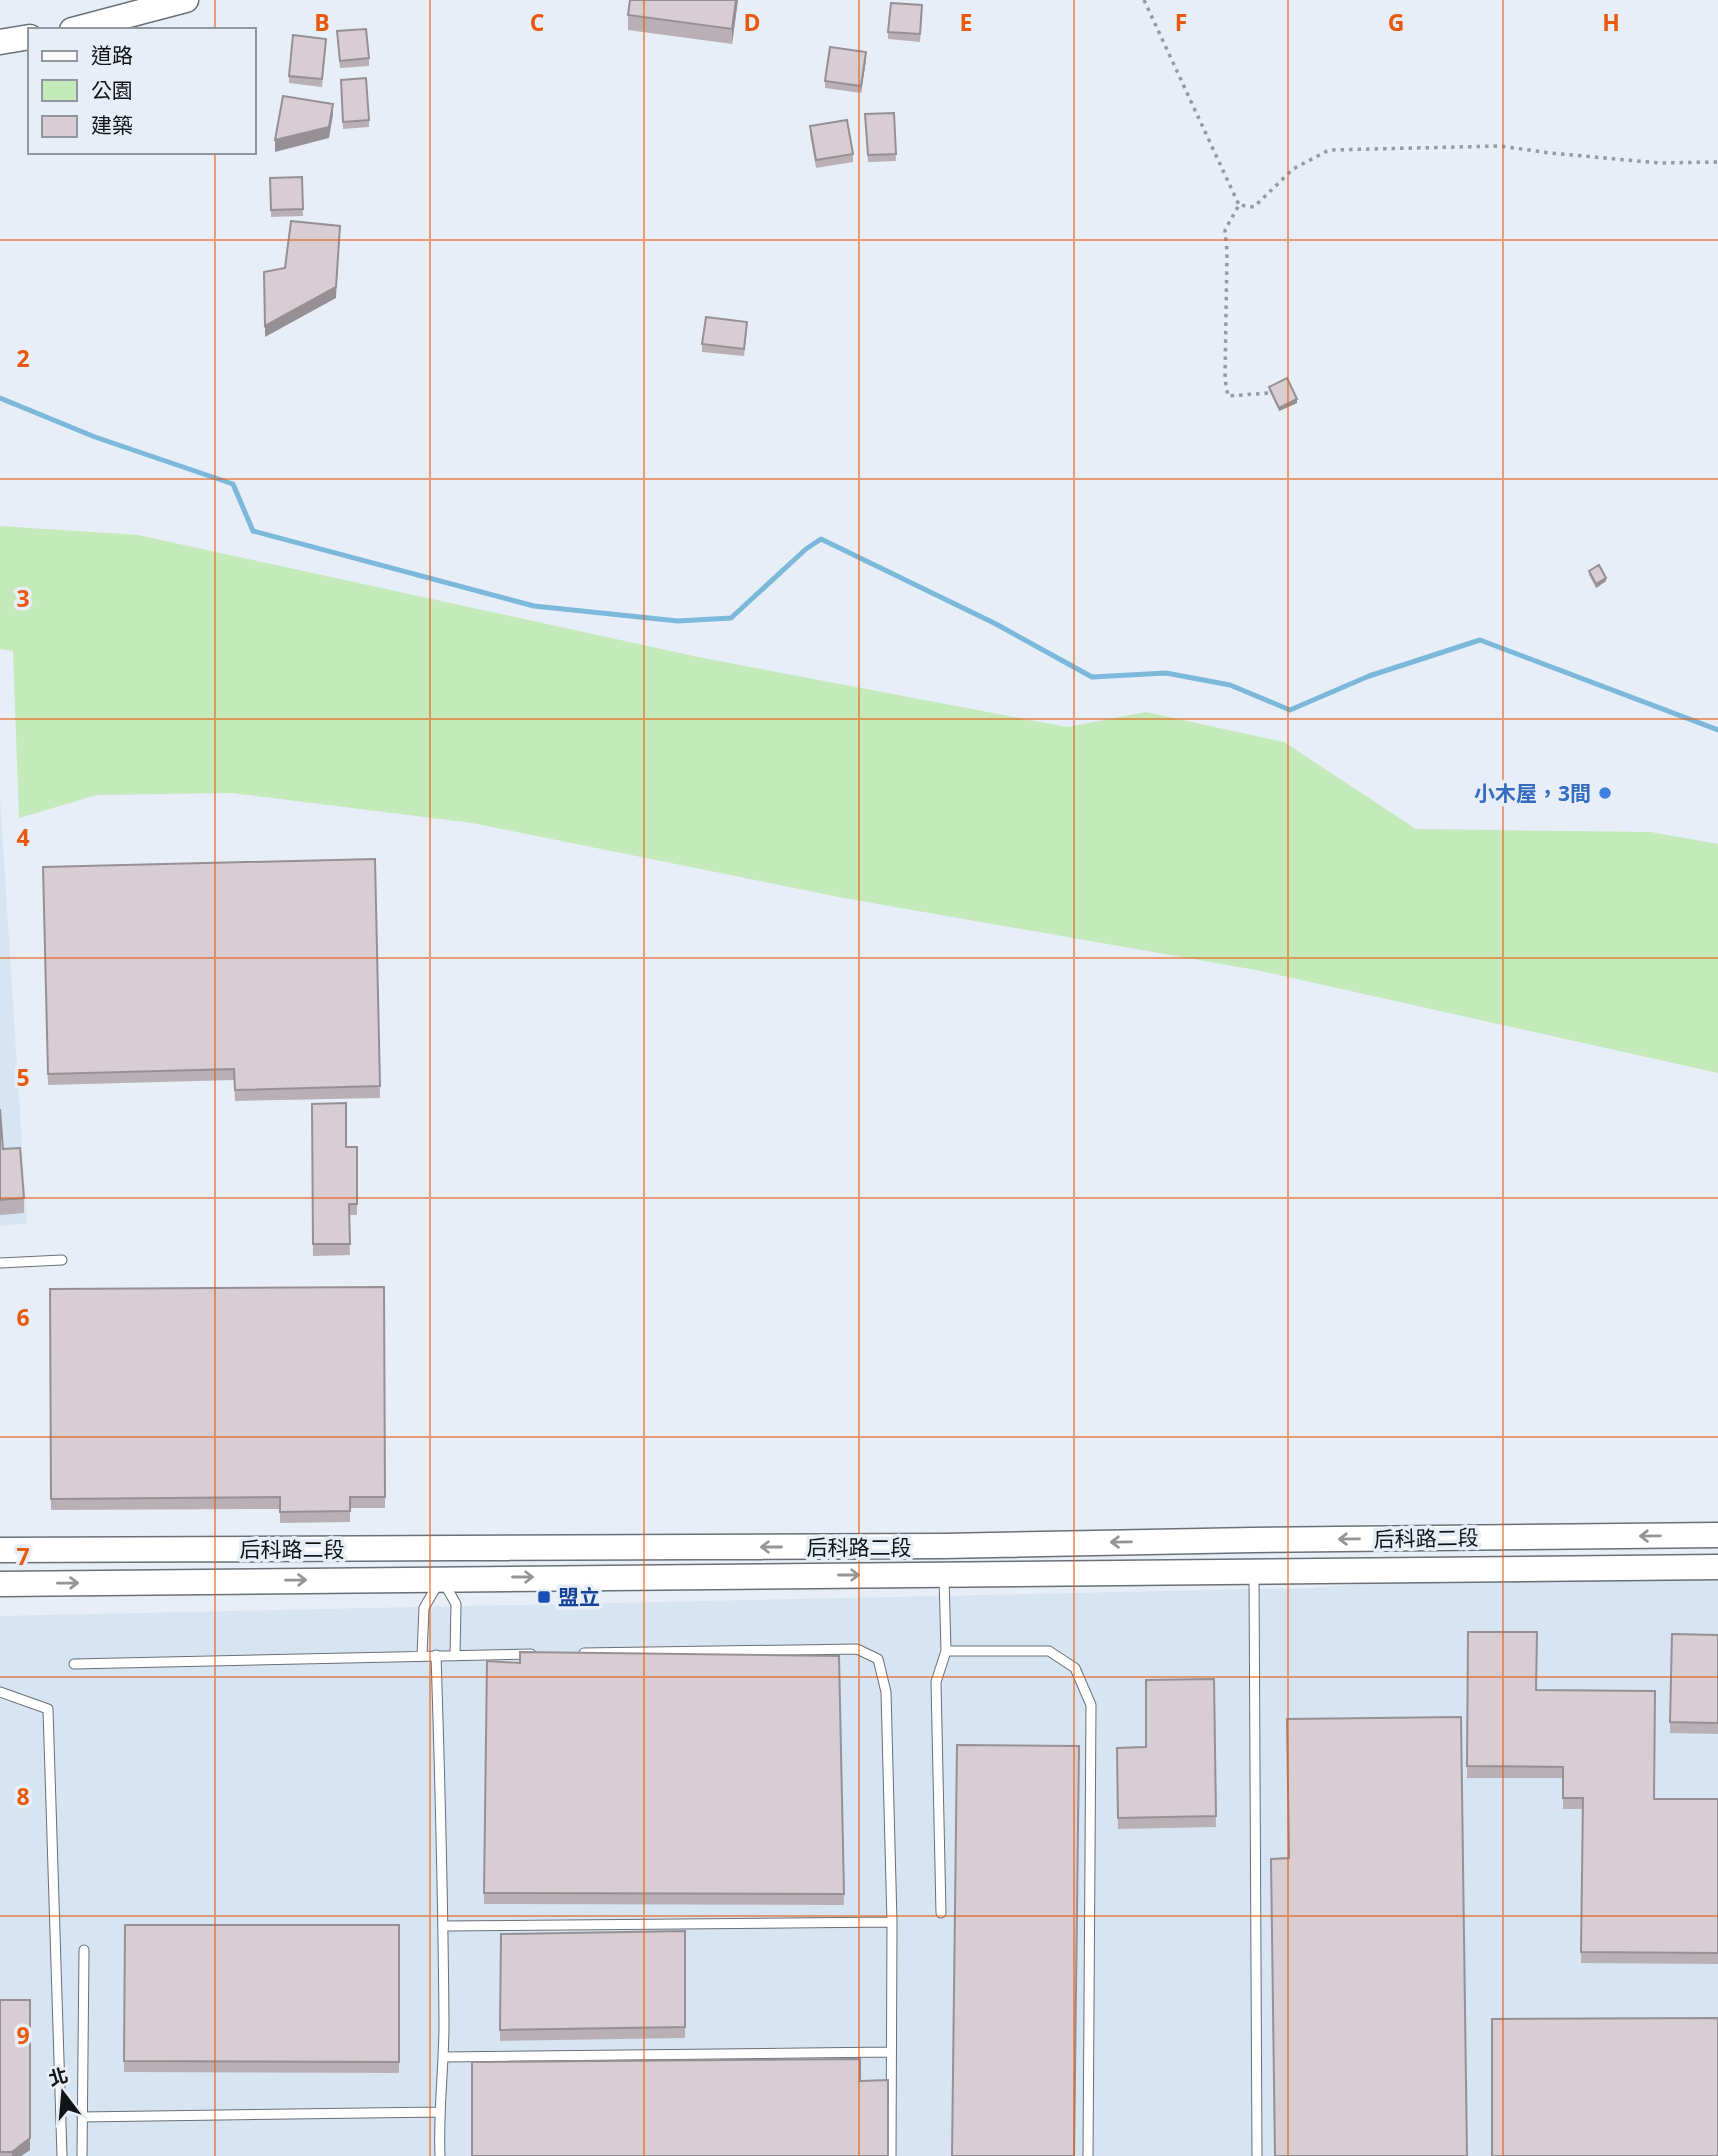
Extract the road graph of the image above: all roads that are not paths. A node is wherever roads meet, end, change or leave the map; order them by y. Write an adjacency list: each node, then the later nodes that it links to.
1 (186, 0): 2 (street)
2 (80, 28)
3 (28, 37): 4 (street)
4 (0, 41)
5 (62, 1260): 6 (lane)
6 (0, 1263)
7 (1718, 1535): 8 (street, 后科路二段, one-way to 8)
8 (1253, 1539): 9 (street, 后科路二段, one-way to 9); 12 (street)
9 (442, 1549): 10 (street, 后科路二段); 14 (street)
10 (0, 1550)
11 (1718, 1567): 12 (street, 后科路二段)
12 (1254, 1573): 13 (street, 后科路二段); 37 (lane)
13 (944, 1575): 14 (street, 后科路二段, one-way to 13); 16 (lane)
14 (442, 1578): 15 (street, 后科路二段, one-way to 14); 19 (lane); 21 (lane)
15 (0, 1584)
16 (946, 1651): 24 (lane); 36 (lane)
17 (580, 1653): 25 (lane)
18 (538, 1654): 21 (lane)
19 (422, 1655): 20 (lane); 22 (lane)
20 (436, 1655): 21 (lane); 26 (lane)
21 (456, 1656)
22 (74, 1664)
23 (0, 1692): 32 (lane)
24 (941, 1913)
25 (892, 1922): 26 (lane); 28 (lane)
26 (443, 1926): 29 (lane)
27 (84, 1950): 31 (lane)
28 (891, 2052): 29 (lane); 35 (lane)
29 (444, 2057): 30 (lane)
30 (439, 2112): 31 (lane); 34 (lane)
31 (82, 2117): 33 (lane)
32 (62, 2156)
33 (82, 2156)
34 (440, 2156)
35 (891, 2156)
36 (1088, 2156)
37 (1256, 2156)

